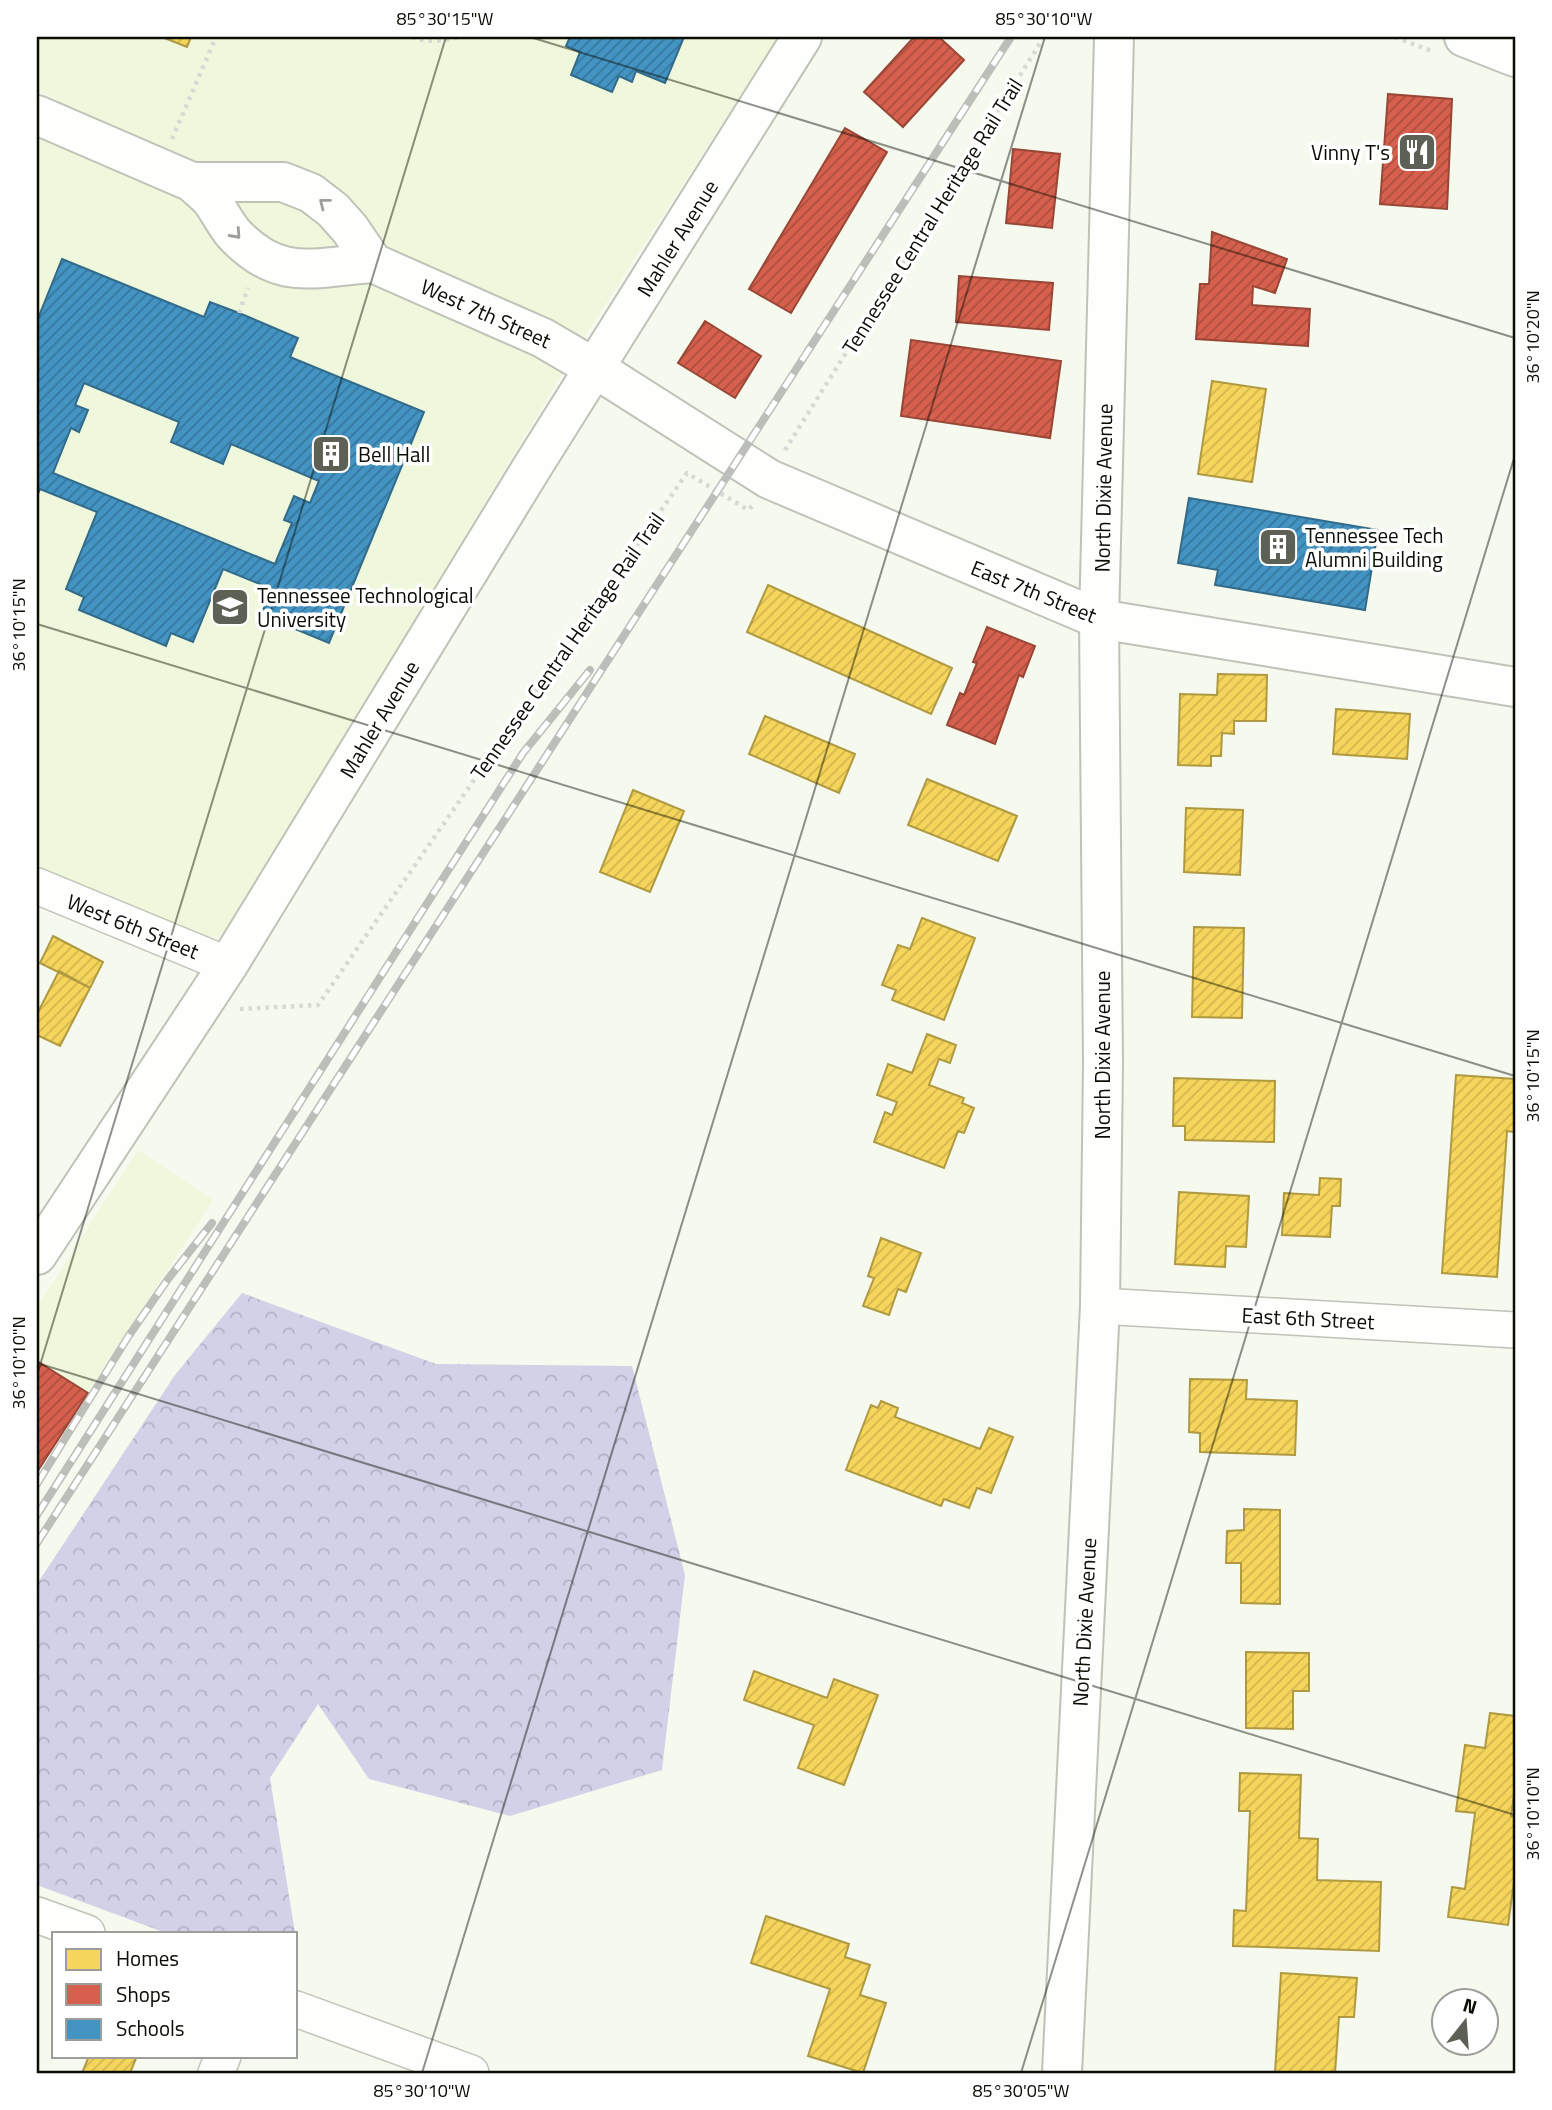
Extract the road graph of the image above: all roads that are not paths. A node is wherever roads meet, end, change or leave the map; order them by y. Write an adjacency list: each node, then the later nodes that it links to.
1 (802, 37): 8 (street, Mahler Avenue)
2 (1114, 37): 9 (street, North Dixie Avenue)
3 (1464, 37): 4 (street)
4 (1515, 57)
5 (37, 115): 6 (street)
6 (192, 182): 7 (street, one-way to 6); 7 (street, one-way to 7)
7 (373, 263): 8 (street, West 7th Street)
8 (596, 369): 9 (street, East 7th Street); 12 (street, Mahler Avenue)
9 (1099, 619): 10 (street, East 7th Street); 14 (street, North Dixie Avenue)
10 (1515, 687)
11 (37, 886): 12 (street, West 6th Street)
12 (228, 965): 13 (street, Mahler Avenue)
13 (37, 1255)
14 (1100, 1306): 15 (street, East 6th Street); 20 (street, North Dixie Avenue)
15 (1515, 1330)
16 (37, 1915): 17 (street)
17 (84, 1932)
18 (298, 2011): 19 (street)
19 (471, 2073)
20 (1062, 2073)

